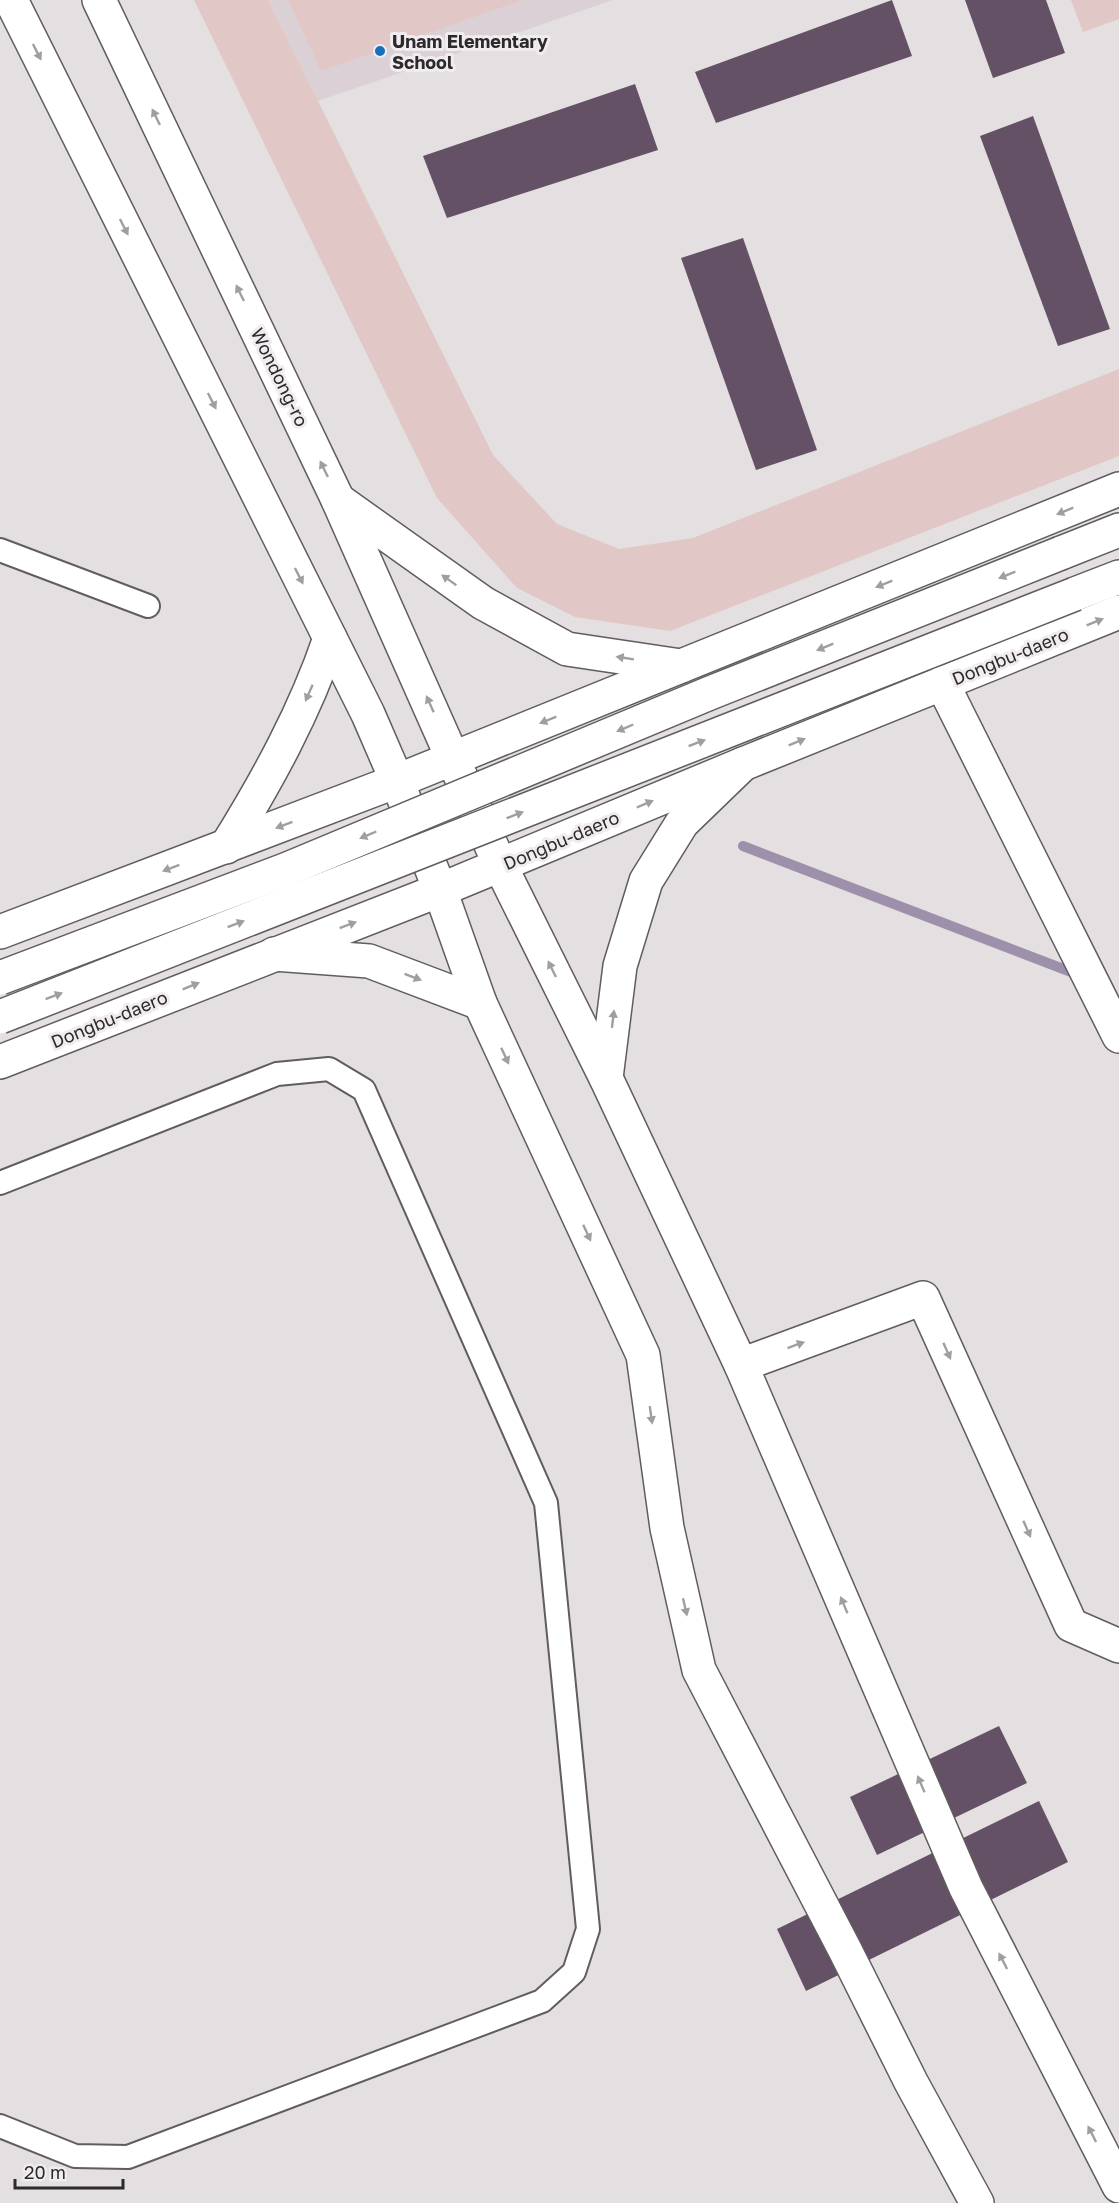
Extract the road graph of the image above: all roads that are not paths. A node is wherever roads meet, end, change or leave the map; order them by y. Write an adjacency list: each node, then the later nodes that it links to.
1 (11, 0): 10 (main road, one-way to 10)
2 (99, 0): 4 (main road, Wondong-ro, one-way to 2)
3 (1119, 489): 11 (main road, one-way to 11)
4 (338, 500): 11 (main road, one-way to 4); 13 (main road, Wondong-ro, one-way to 4)
5 (1119, 530): 21 (main road, one-way to 21, bridge)
6 (0, 550): 8 (lane)
7 (1119, 577): 23 (main road, Dongbu-daero, one-way to 7, bridge)
8 (148, 606)
9 (1119, 612): 12 (main road, Dongbu-daero, one-way to 9)
10 (330, 638): 15 (main road); 16 (main road, one-way to 16)
11 (682, 666): 13 (main road, one-way to 13)
12 (942, 683): 14 (main road, Dongbu-daero, one-way to 12); 24 (main road)
13 (454, 758): 15 (main road); 17 (main road, Wondong-ro)
14 (743, 764): 17 (main road, Dongbu-daero, one-way to 14); 26 (main road, one-way to 14)
15 (397, 781): 16 (main road, one-way to 16); 18 (main road)
16 (226, 847): 19 (main road, one-way to 19)
17 (500, 865): 18 (main road, Dongbu-daero); 26 (main road, Wondong-ro, one-way to 17)
18 (440, 890): 20 (main road, Dongbu-daero, one-way to 18); 22 (main road)
19 (0, 932)
20 (274, 954): 22 (main road, one-way to 22); 25 (main road, Dongbu-daero, one-way to 20)
21 (0, 978)
22 (480, 1002): 32 (main road, one-way to 32)
23 (0, 1017)
24 (1119, 1036)
25 (0, 1062)
26 (606, 1077): 28 (main road, Wondong-ro)
27 (0, 1183): 30 (lane)
28 (741, 1365): 29 (main road, one-way to 29); 31 (main road, Wondong-ro, one-way to 28)
29 (1119, 1646)
30 (0, 2126)
31 (1119, 2186)
32 (977, 2203)

